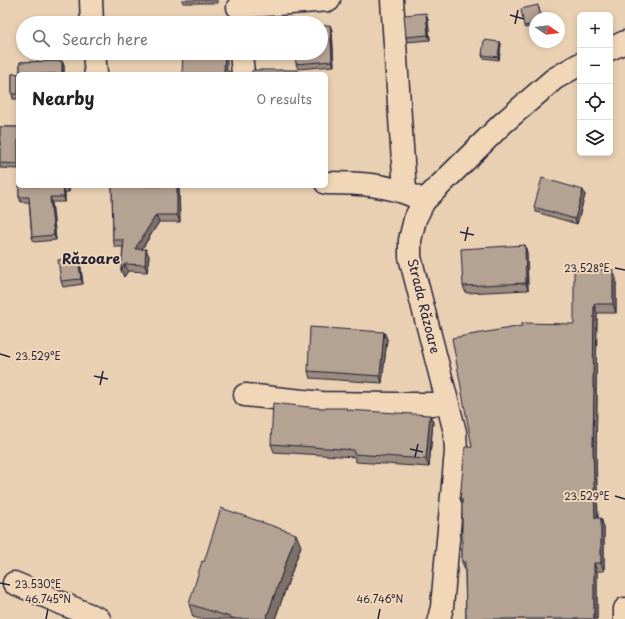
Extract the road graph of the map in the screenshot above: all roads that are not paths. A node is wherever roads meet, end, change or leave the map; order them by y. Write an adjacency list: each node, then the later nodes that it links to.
1 (91, 0): 5 (street)
2 (320, 0): 4 (street)
3 (392, 0): 14 (street)
4 (239, 10)
5 (92, 16)
6 (625, 42): 7 (street)
7 (612, 48)
8 (95, 60): 11 (street)
9 (242, 60): 12 (street)
10 (577, 66): 15 (street, Strada Răzoare)
11 (96, 72)
12 (243, 72)
13 (328, 182): 14 (street)
14 (405, 191): 15 (street)
15 (424, 201): 17 (street, Strada Răzoare)
16 (245, 395): 17 (street)
17 (448, 404): 21 (street, Strada Răzoare)
18 (14, 583): 20 (street)
19 (625, 608): 22 (street)
20 (99, 619)
21 (439, 619)
22 (625, 619)

